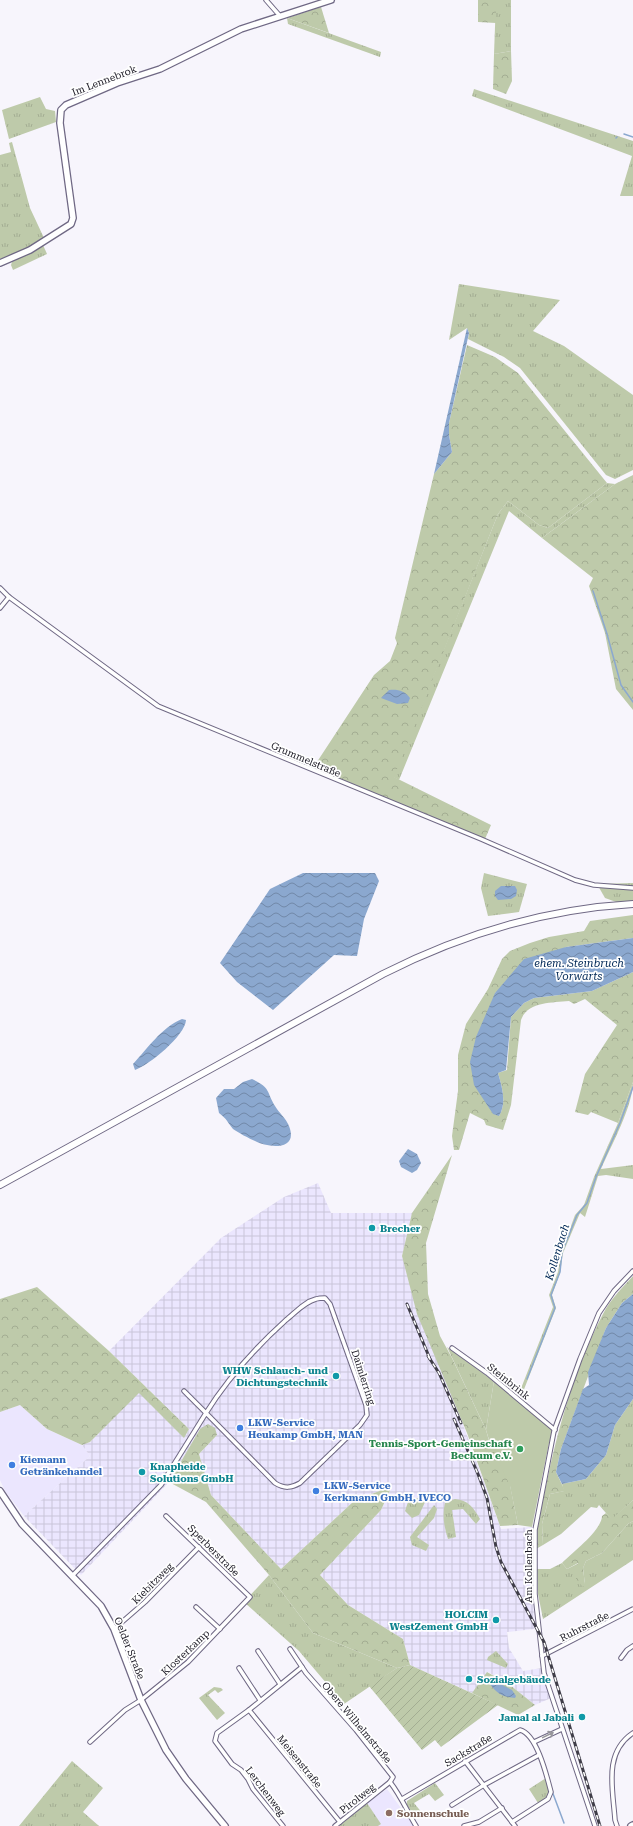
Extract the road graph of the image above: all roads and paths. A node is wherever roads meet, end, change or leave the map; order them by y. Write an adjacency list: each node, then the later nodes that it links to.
1 (266, 0): 3 (street)
2 (331, 0): 3 (street, Im Lennebrok)
3 (280, 16): 4 (street, Im Lennebrok)
4 (0, 263)
5 (0, 588): 6 (street, Grummelstraße)
6 (9, 597): 7 (street); 8 (street, Grummelstraße)
7 (0, 608)
8 (633, 888)
9 (633, 904): 10 (main road)
10 (0, 1185)
11 (633, 1271): 15 (street, Am Kollenbach)
12 (452, 1348): 15 (street, Steinbrink)
13 (184, 1391): 14 (street, Daimlerring)
14 (206, 1413): 14 (street, Daimlerring); 19 (street, Daimlerring)
15 (555, 1430): 28 (street, Am Kollenbach)
16 (0, 1491): 19 (street, Oelder Straße)
17 (166, 1516): 18 (street, Sperberstraße)
18 (199, 1547): 20 (street, Sperberstraße); 23 (street, Kiebitzweg)
19 (73, 1576): 23 (street, Oelder Straße)
20 (250, 1597): 24 (street, Klosterkamp)
21 (196, 1607): 24 (street, Klosterkamp)
22 (633, 1609): 28 (street, Ruhrstraße)
23 (114, 1629): 33 (street, Oelder Straße)
24 (220, 1630): 33 (street, Klosterkamp)
25 (633, 1646): 29 (street)
26 (290, 1649): 30 (street, Obere Wilhelmstraße)
27 (258, 1651): 32 (street)
28 (542, 1656): 36 (street, Am Kollenbach)
29 (621, 1658)
30 (302, 1667): 32 (street, Lerchenweg); 42 (street, Obere Wilhelmstraße)
31 (239, 1668): 34 (street)
32 (280, 1684): 34 (street, Lerchenweg)
33 (142, 1700): 38 (street, Klosterkamp); 49 (street, Oelder Straße)
34 (260, 1700): 35 (street, Lerchenweg)
35 (249, 1710): 47 (street, Meisenstraße); 50 (street, Lerchenweg)
36 (562, 1729): 39 (street, one-way to 36); 54 (street, Am Kollenbach)
37 (633, 1734): 55 (street)
38 (90, 1742)
39 (534, 1742): 40 (street); 41 (street, Sackstraße)
40 (539, 1755): 43 (street); 48 (street)
41 (465, 1761): 43 (street); 44 (street, Sackstraße)
42 (390, 1782): 44 (street, Obere Wilhelmstraße); 47 (street, Pirolweg)
43 (484, 1785): 45 (street); 46 (street)
44 (402, 1799): 52 (street, Obere Wilhelmstraße)
45 (452, 1806)
46 (502, 1808): 48 (street); 53 (street)
47 (340, 1822): 51 (street, Pirolweg)
48 (513, 1824)
49 (225, 1826)
50 (282, 1826)
51 (335, 1826)
52 (416, 1826)
53 (464, 1826)
54 (595, 1826)
55 (617, 1826)

